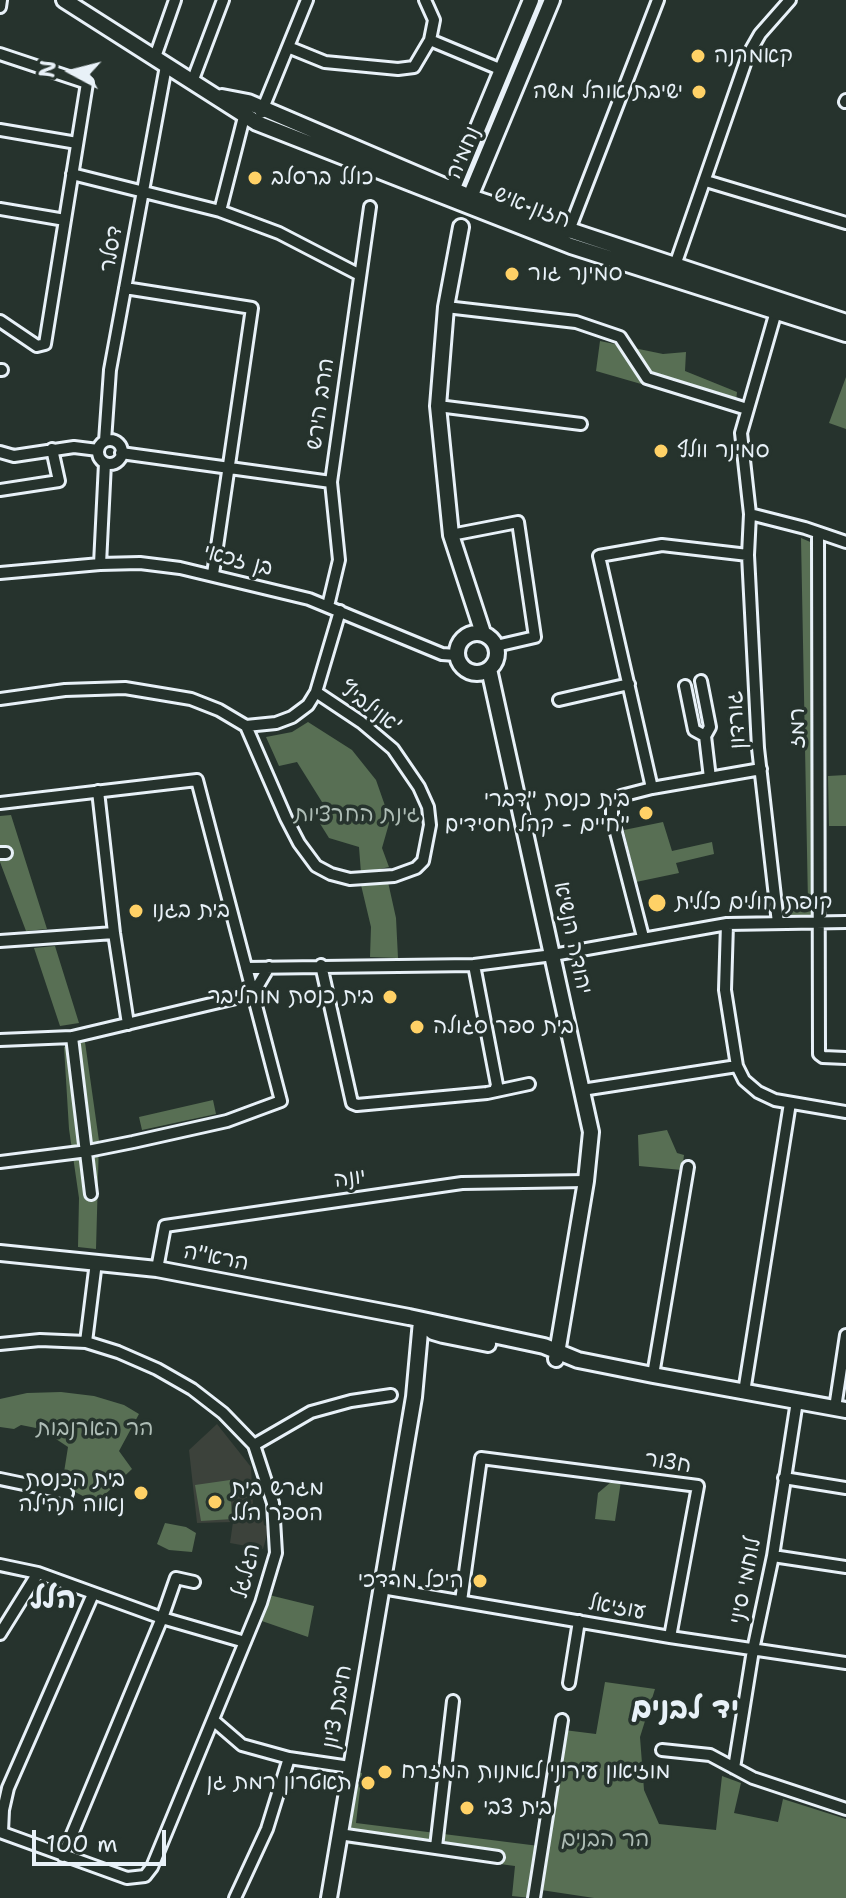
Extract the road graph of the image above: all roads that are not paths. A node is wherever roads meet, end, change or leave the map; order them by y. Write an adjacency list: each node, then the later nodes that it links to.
1 (1, 0): 11 (street)
2 (64, 0): 15 (street, חזון איש)
3 (175, 0): 15 (street, דסלר)
4 (223, 0): 17 (street)
5 (307, 0): 13 (street)
6 (425, 0): 12 (street)
7 (531, 0): 16 (street, נחמיה)
8 (552, 0): 25 (street, נחמיה)
9 (658, 0): 32 (street)
10 (790, 0): 22 (street)
11 (0, 7)
12 (430, 40): 13 (street); 16 (street)
13 (288, 47): 18 (street)
14 (0, 54): 20 (street)
15 (161, 62): 17 (street, חזון איש); 24 (street, דסלר)
16 (502, 70): 23 (street, נחמיה)
17 (192, 82): 18 (street, חזון איש)
18 (254, 116): 23 (street, חזון איש); 25 (street, חזון איש); 28 (street)
19 (0, 130): 20 (street)
20 (77, 143): 21 (street)
21 (72, 174): 24 (street); 29 (street)
22 (706, 181): 30 (street); 33 (street)
23 (452, 190): 25 (street, נחמיה)
24 (143, 192): 28 (street); 35 (street, דסלר)
25 (465, 201): 32 (street, חזון איש)
26 (370, 207): 34 (street, הרב הירש)
27 (0, 209): 29 (street)
28 (220, 211): 34 (street)
29 (65, 220): 38 (street)
30 (846, 223)
31 (461, 227): 37 (street)
32 (566, 237): 33 (street, חזון איש)
33 (673, 272): 36 (street, חזון איש)
34 (360, 275): 50 (street, הרב הירש)
35 (125, 288): 44 (street, דסלר); 49 (street)
36 (778, 306): 39 (street, חזון איש); 40 (street, חזון איש); 42 (street, גורדון)
37 (446, 307): 41 (street); 42 (street)
38 (0, 321)
39 (846, 322)
40 (846, 334)
41 (438, 406): 43 (street); 54 (street)
42 (747, 409): 52 (street, גורדון)
43 (581, 424)
44 (102, 446): 45 (street); 47 (street); 48 (street)
45 (52, 449): 46 (street); 51 (street)
46 (0, 452)
47 (121, 453): 48 (street); 49 (street)
48 (105, 463): 57 (street)
49 (228, 468): 50 (street); 59 (street)
50 (331, 482): 60 (street, הרב הירש)
51 (0, 490)
52 (750, 514): 53 (street); 56 (street, גורדון)
53 (818, 533): 55 (street); 79 (street, רמז)
54 (451, 535): 62 (street); 63 (street)
55 (846, 542)
56 (748, 555): 67 (street); 74 (street, גורדון)
57 (100, 564): 58 (street, בן זכאי); 59 (street, בן זכאי)
58 (0, 573)
59 (213, 574): 60 (street, בן זכאי)
60 (328, 606): 61 (street, בן זכאי)
61 (340, 611): 64 (street, בן זכאי); 69 (street, אנילביץ')
62 (483, 633): 63 (street); 64 (street)
63 (496, 646): 65 (street)
64 (456, 655): 65 (street)
65 (489, 669): 86 (street, יהודה הנשיא)
66 (701, 681): 73 (street)
67 (629, 684): 71 (street); 76 (street)
68 (685, 686): 73 (street)
69 (316, 692): 72 (street, אנילביץ'); 72 (street, אנילביץ')
70 (0, 699): 72 (street)
71 (559, 700)
72 (246, 726)
73 (705, 736): 75 (street)
74 (761, 769): 75 (street); 81 (street, גורדון)
75 (710, 778): 76 (street)
76 (652, 788): 84 (street)
77 (98, 791): 78 (street); 83 (street); 90 (street)
78 (0, 801)
79 (819, 922): 80 (street); 81 (street); 95 (street, רמז)
80 (846, 922)
81 (778, 923): 82 (street)
82 (727, 924): 84 (street); 96 (street)
83 (114, 933): 85 (street); 92 (street)
84 (643, 937): 86 (street)
85 (0, 941)
86 (553, 955): 88 (street); 99 (street, יהודה הנשיא)
87 (321, 965): 88 (street); 89 (street); 98 (street)
88 (474, 965): 98 (street)
89 (269, 967): 90 (street); 91 (street)
90 (246, 968): 91 (street)
91 (253, 994): 92 (street); 102 (street)
92 (128, 1024): 93 (street)
93 (72, 1037): 94 (street); 102 (street)
94 (0, 1040)
95 (846, 1058)
96 (737, 1066): 99 (street); 100 (street)
97 (529, 1084): 98 (street)
98 (495, 1090)
99 (582, 1090): 105 (street, יהודה הנשיא)
100 (790, 1103): 101 (street); 118 (street)
101 (846, 1112)
102 (88, 1151): 103 (street); 106 (street)
103 (0, 1162)
104 (688, 1167): 117 (street)
105 (586, 1181): 109 (street, יונה); 116 (street, יהודה הנשיא)
106 (91, 1194)
107 (0, 1253): 108 (street, הרא"ה)
108 (96, 1262): 109 (street, הרא"ה); 113 (street)
109 (157, 1269): 110 (street, הרא"ה)
110 (421, 1321): 111 (street); 115 (street, חיבת ציון); 116 (street, הרא"ה)
111 (433, 1332): 115 (street); 116 (street, הרא"ה)
112 (846, 1335): 121 (street)
113 (86, 1342): 114 (street, הגלגל); 122 (street, הגלגל)
114 (0, 1344)
115 (419, 1348): 130 (street, חיבת ציון)
116 (558, 1349): 117 (street, הרא"ה)
117 (653, 1375): 118 (street, הרא"ה)
118 (744, 1392): 120 (street, הרא"ה)
119 (391, 1395): 122 (street)
120 (797, 1401): 121 (street, הרא"ה); 123 (street, לוחמי סיני)
121 (840, 1409)
122 (254, 1445): 141 (street, הגלגל)
123 (784, 1478): 125 (street); 127 (street, לוחמי סיני)
124 (0, 1479): 126 (street)
125 (846, 1488)
126 (67, 1493)
127 (773, 1556): 129 (street); 142 (street, לוחמי סיני)
128 (0, 1565): 131 (street)
129 (846, 1567)
130 (384, 1572): 133 (street, חיבת ציון); 134 (street)
131 (38, 1573): 135 (street); 139 (street)
132 (194, 1582): 137 (street)
133 (382, 1588): 134 (street, עוזיאל); 150 (street, חיבת ציון)
134 (398, 1590): 136 (street, עוזיאל)
135 (93, 1594): 137 (street); 153 (street)
136 (461, 1601): 138 (street, עוזיאל); 140 (street, חצור)
137 (162, 1618): 141 (street); 156 (street)
138 (579, 1621): 140 (street, עוזיאל); 144 (street)
139 (0, 1634)
140 (670, 1637): 142 (street, עוזיאל)
141 (245, 1642): 146 (street, הגלגל)
142 (753, 1650): 143 (street, עוזיאל); 151 (street, לוחמי סיני)
143 (846, 1663)
144 (569, 1683)
145 (453, 1701): 155 (street)
146 (213, 1720): 149 (street); 156 (street, הגלגל)
147 (562, 1720): 160 (street)
148 (662, 1750): 151 (street)
149 (289, 1758): 150 (street); 158 (street)
150 (350, 1767): 154 (street, חיבת ציון)
151 (734, 1768): 152 (street)
152 (846, 1809)
153 (1, 1832): 156 (street)
154 (339, 1834): 155 (street); 159 (street, חיבת ציון)
155 (436, 1847): 157 (street)
156 (63, 1856)
157 (498, 1857)
158 (235, 1898)
159 (329, 1898)
160 (534, 1898)

